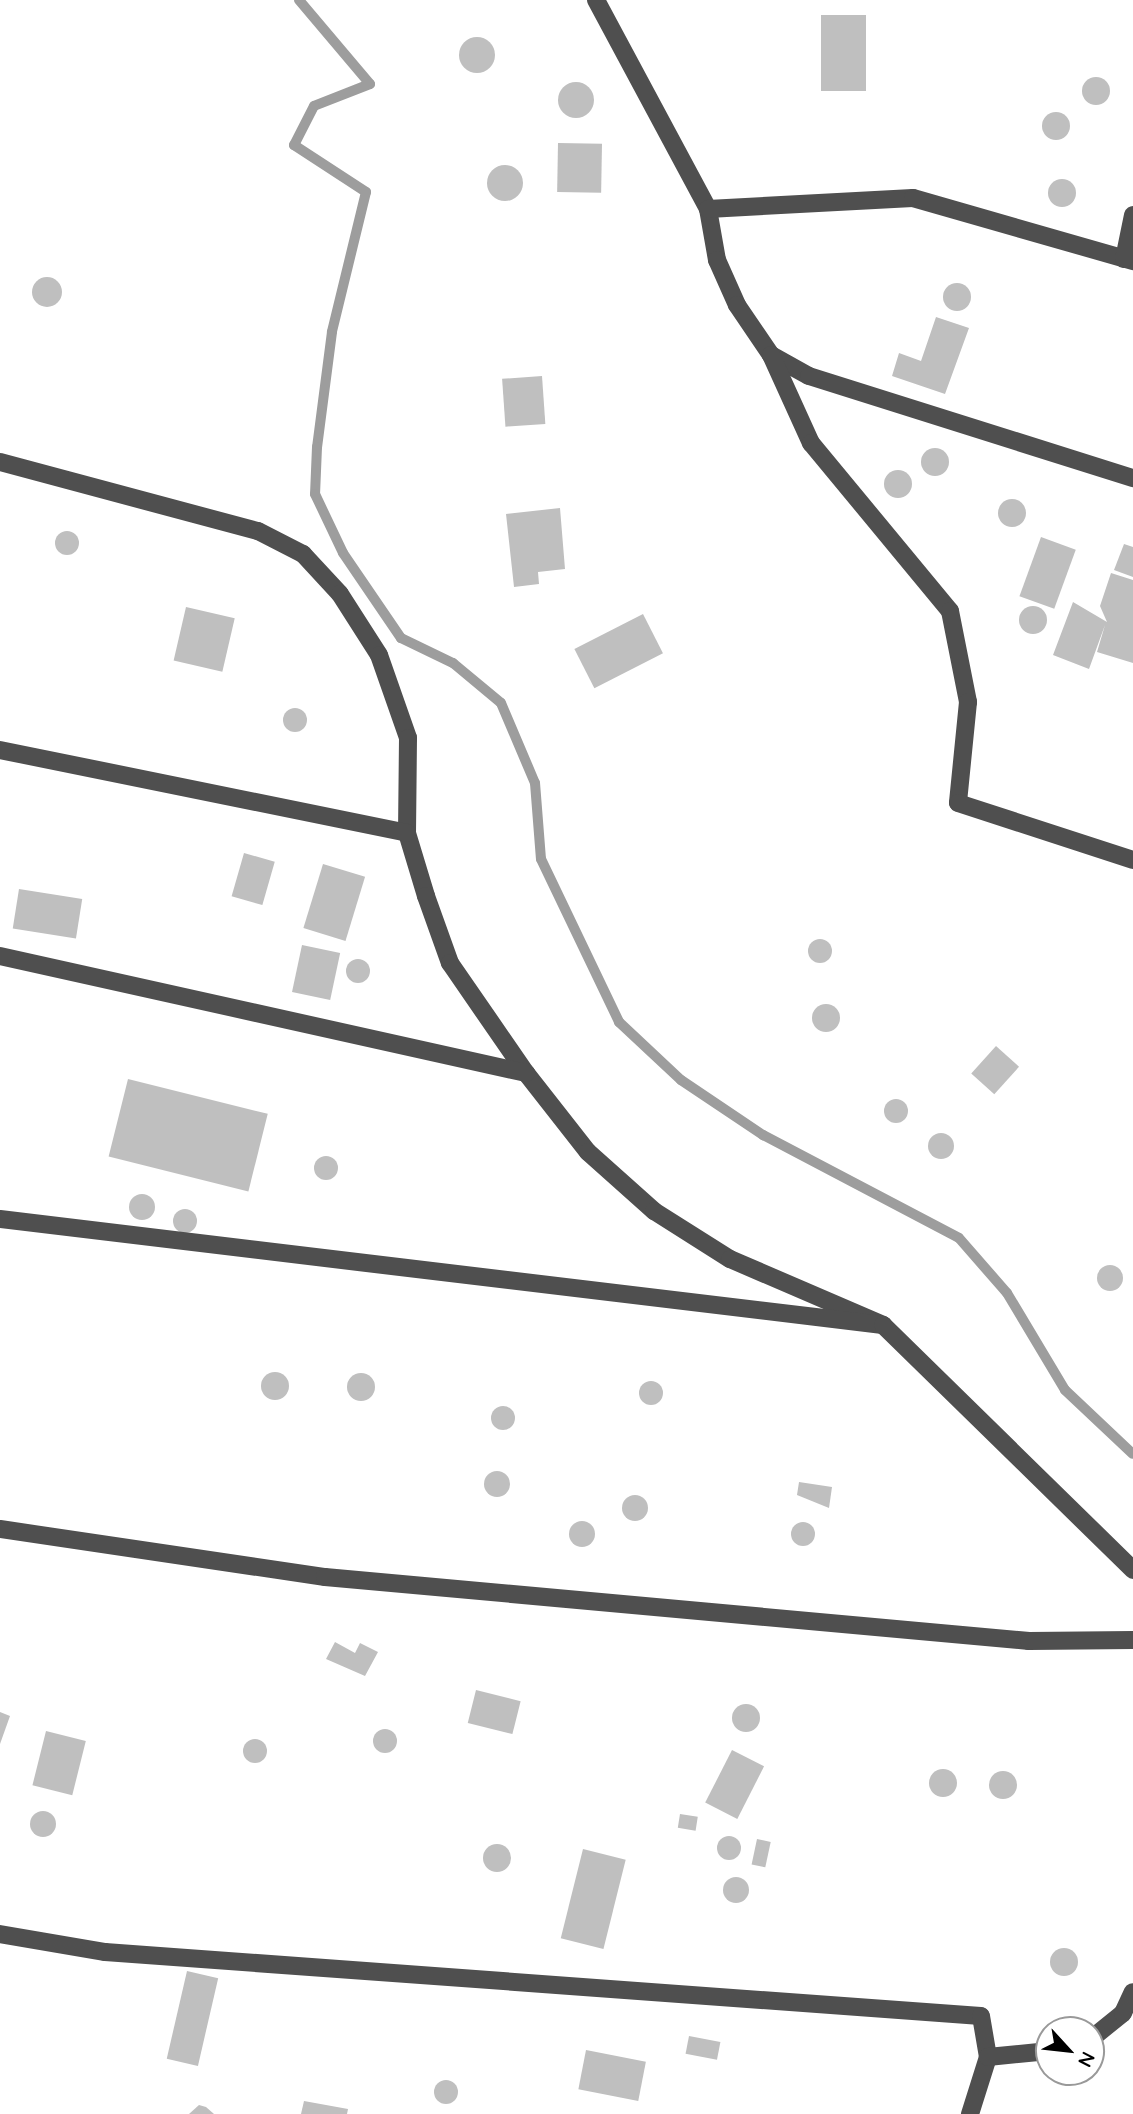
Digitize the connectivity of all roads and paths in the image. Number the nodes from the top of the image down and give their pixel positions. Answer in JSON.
{"nodes":[{"id":1,"x":596,"y":0,"type":"edge"},
{"id":2,"x":708,"y":209,"type":"junction"},
{"id":3,"x":1133,"y":215,"type":"edge"},
{"id":4,"x":1128,"y":260,"type":"edge"},
{"id":5,"x":771,"y":355,"type":"junction"},
{"id":6,"x":0,"y":462,"type":"edge"},
{"id":7,"x":1133,"y":478,"type":"edge"},
{"id":8,"x":0,"y":750,"type":"edge"},
{"id":9,"x":407,"y":833,"type":"junction"},
{"id":10,"x":1133,"y":860,"type":"edge"},
{"id":11,"x":0,"y":956,"type":"edge"},
{"id":12,"x":526,"y":1073,"type":"junction"},
{"id":13,"x":0,"y":1219,"type":"edge"},
{"id":14,"x":883,"y":1325,"type":"junction"},
{"id":15,"x":0,"y":1529,"type":"edge"},
{"id":16,"x":1133,"y":1570,"type":"edge"},
{"id":17,"x":1133,"y":1640,"type":"edge"},
{"id":18,"x":0,"y":1934,"type":"edge"},
{"id":19,"x":1133,"y":1992,"type":"edge"},
{"id":20,"x":1105,"y":2028,"type":"edge"},
{"id":21,"x":1035,"y":2052,"type":"edge"},
{"id":22,"x":988,"y":2057,"type":"junction"},
{"id":23,"x":970,"y":2114,"type":"edge"}],
"edges":[{"from":1,"to":2,"type":"street"},
{"from":2,"to":4,"type":"street"},
{"from":2,"to":5,"type":"street"},
{"from":3,"to":4,"type":"street"},
{"from":5,"to":7,"type":"street"},
{"from":5,"to":10,"type":"street"},
{"from":6,"to":9,"type":"street"},
{"from":8,"to":9,"type":"street"},
{"from":9,"to":12,"type":"street"},
{"from":11,"to":12,"type":"street"},
{"from":12,"to":14,"type":"street"},
{"from":13,"to":14,"type":"street"},
{"from":14,"to":16,"type":"street"},
{"from":15,"to":17,"type":"street"},
{"from":18,"to":22,"type":"street"},
{"from":19,"to":20,"type":"street"},
{"from":21,"to":22,"type":"street"},
{"from":22,"to":23,"type":"street"}]}
